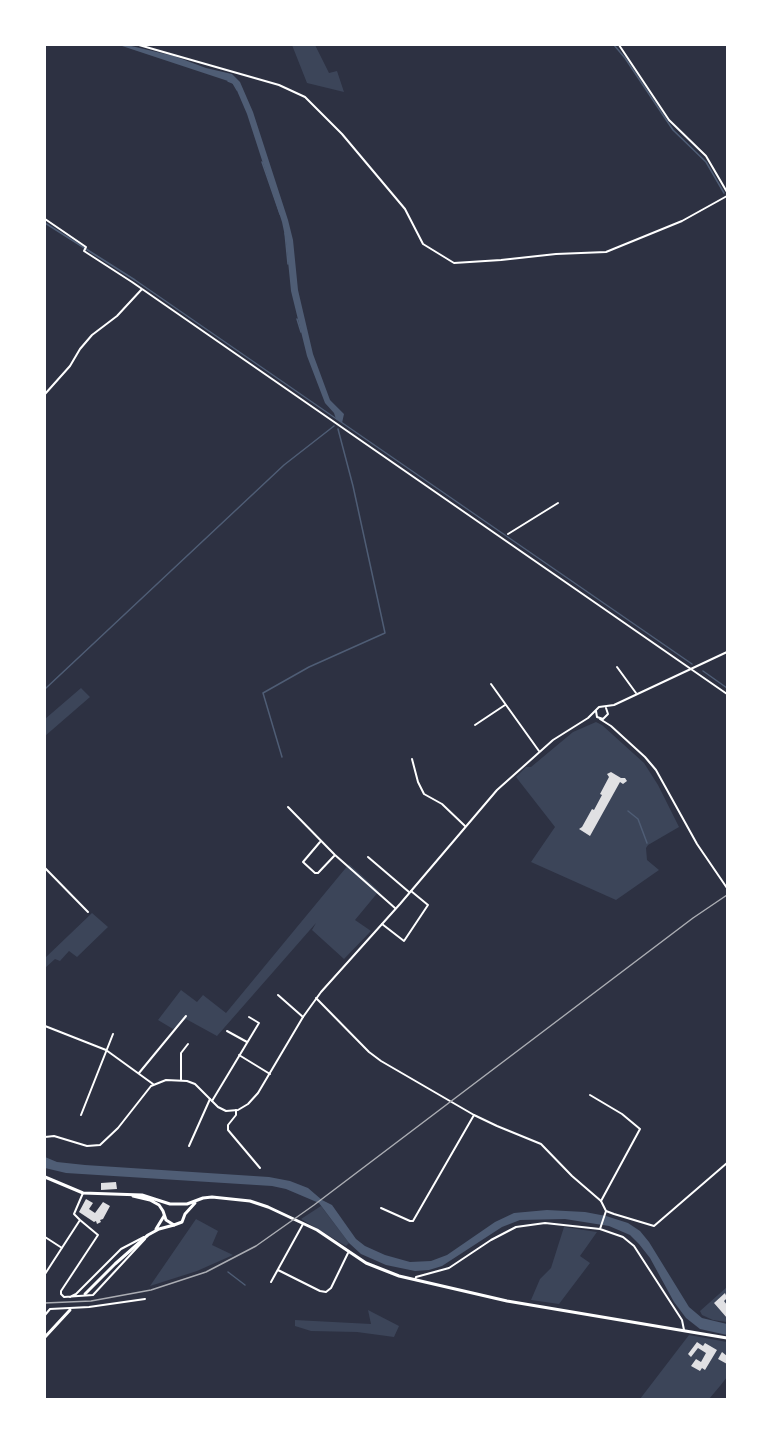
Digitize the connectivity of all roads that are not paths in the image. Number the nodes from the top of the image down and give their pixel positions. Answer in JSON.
{"nodes":[{"id":1,"x":139,"y":45,"type":"edge"},
{"id":2,"x":618,"y":45,"type":"edge"},
{"id":3,"x":727,"y":194,"type":"edge"},
{"id":4,"x":45,"y":219,"type":"edge"},
{"id":5,"x":142,"y":289,"type":"junction"},
{"id":6,"x":45,"y":394,"type":"edge"},
{"id":7,"x":558,"y":503,"type":"dead end"},
{"id":8,"x":508,"y":534,"type":"dead end"},
{"id":9,"x":727,"y":652,"type":"edge"},
{"id":10,"x":617,"y":667,"type":"dead end"},
{"id":11,"x":692,"y":670,"type":"junction"},
{"id":12,"x":491,"y":684,"type":"dead end"},
{"id":13,"x":636,"y":693,"type":"junction"},
{"id":14,"x":727,"y":694,"type":"edge"},
{"id":15,"x":505,"y":705,"type":"junction"},
{"id":16,"x":614,"y":705,"type":"junction"},
{"id":17,"x":604,"y":707,"type":"junction"},
{"id":18,"x":596,"y":711,"type":"junction"},
{"id":19,"x":608,"y":714,"type":"junction"},
{"id":20,"x":588,"y":718,"type":"junction"},
{"id":21,"x":599,"y":719,"type":"junction"},
{"id":22,"x":475,"y":725,"type":"dead end"},
{"id":23,"x":611,"y":726,"type":"junction"},
{"id":24,"x":539,"y":751,"type":"junction"},
{"id":25,"x":412,"y":759,"type":"dead end"},
{"id":26,"x":288,"y":807,"type":"dead end"},
{"id":27,"x":465,"y":826,"type":"junction"},
{"id":28,"x":321,"y":841,"type":"junction"},
{"id":29,"x":335,"y":855,"type":"junction"},
{"id":30,"x":368,"y":857,"type":"dead end"},
{"id":31,"x":45,"y":868,"type":"edge"},
{"id":32,"x":727,"y":888,"type":"edge"},
{"id":33,"x":410,"y":891,"type":"junction"},
{"id":34,"x":396,"y":908,"type":"junction"},
{"id":35,"x":88,"y":912,"type":"dead end"},
{"id":36,"x":382,"y":924,"type":"junction"},
{"id":37,"x":278,"y":995,"type":"dead end"},
{"id":38,"x":316,"y":999,"type":"junction"},
{"id":39,"x":186,"y":1016,"type":"dead end"},
{"id":40,"x":249,"y":1017,"type":"dead end"},
{"id":41,"x":303,"y":1017,"type":"junction"},
{"id":42,"x":45,"y":1026,"type":"edge"},
{"id":43,"x":227,"y":1031,"type":"dead end"},
{"id":44,"x":113,"y":1034,"type":"dead end"},
{"id":45,"x":247,"y":1042,"type":"junction"},
{"id":46,"x":188,"y":1044,"type":"dead end"},
{"id":47,"x":106,"y":1050,"type":"junction"},
{"id":48,"x":239,"y":1056,"type":"junction"},
{"id":49,"x":139,"y":1073,"type":"junction"},
{"id":50,"x":270,"y":1074,"type":"junction"},
{"id":51,"x":181,"y":1080,"type":"junction"},
{"id":52,"x":153,"y":1084,"type":"junction"},
{"id":53,"x":590,"y":1095,"type":"dead end"},
{"id":54,"x":211,"y":1100,"type":"junction"},
{"id":55,"x":236,"y":1110,"type":"junction"},
{"id":56,"x":81,"y":1114,"type":"dead end"},
{"id":57,"x":474,"y":1115,"type":"junction"},
{"id":58,"x":45,"y":1137,"type":"edge"},
{"id":59,"x":189,"y":1146,"type":"dead end"},
{"id":60,"x":727,"y":1163,"type":"edge"},
{"id":61,"x":260,"y":1168,"type":"dead end"},
{"id":62,"x":45,"y":1177,"type":"edge"},
{"id":63,"x":83,"y":1193,"type":"junction"},
{"id":64,"x":129,"y":1195,"type":"junction"},
{"id":65,"x":601,"y":1201,"type":"junction"},
{"id":66,"x":196,"y":1202,"type":"junction"},
{"id":67,"x":170,"y":1204,"type":"junction"},
{"id":68,"x":181,"y":1205,"type":"junction"},
{"id":69,"x":381,"y":1208,"type":"dead end"},
{"id":70,"x":606,"y":1211,"type":"junction"},
{"id":71,"x":185,"y":1214,"type":"junction"},
{"id":72,"x":164,"y":1215,"type":"junction"},
{"id":73,"x":80,"y":1220,"type":"junction"},
{"id":74,"x":304,"y":1224,"type":"junction"},
{"id":75,"x":174,"y":1225,"type":"junction"},
{"id":76,"x":601,"y":1228,"type":"junction"},
{"id":77,"x":150,"y":1234,"type":"junction"},
{"id":78,"x":45,"y":1237,"type":"edge"},
{"id":79,"x":62,"y":1248,"type":"junction"},
{"id":80,"x":349,"y":1251,"type":"junction"},
{"id":81,"x":46,"y":1268,"type":"edge"},
{"id":82,"x":278,"y":1270,"type":"junction"},
{"id":83,"x":45,"y":1274,"type":"edge"},
{"id":84,"x":415,"y":1280,"type":"junction"},
{"id":85,"x":271,"y":1282,"type":"dead end"},
{"id":86,"x":85,"y":1294,"type":"dead end"},
{"id":87,"x":64,"y":1297,"type":"junction"},
{"id":88,"x":145,"y":1299,"type":"dead end"},
{"id":89,"x":70,"y":1310,"type":"dead end"},
{"id":90,"x":45,"y":1315,"type":"edge"},
{"id":91,"x":684,"y":1330,"type":"junction"},
{"id":92,"x":45,"y":1337,"type":"edge"},
{"id":93,"x":727,"y":1338,"type":"edge"}],
"edges":[{"from":1,"to":3,"type":"street"},
{"from":2,"to":3,"type":"street"},
{"from":4,"to":5,"type":"street"},
{"from":5,"to":6,"type":"street"},
{"from":5,"to":11,"type":"street"},
{"from":7,"to":8,"type":"street"},
{"from":9,"to":11,"type":"street"},
{"from":10,"to":13,"type":"street"},
{"from":11,"to":13,"type":"street"},
{"from":11,"to":14,"type":"street"},
{"from":12,"to":15,"type":"street"},
{"from":13,"to":16,"type":"street"},
{"from":15,"to":22,"type":"street"},
{"from":15,"to":24,"type":"street"},
{"from":16,"to":17,"type":"street"},
{"from":16,"to":19,"type":"street"},
{"from":17,"to":18,"type":"street"},
{"from":17,"to":19,"type":"street"},
{"from":18,"to":20,"type":"street"},
{"from":18,"to":21,"type":"street"},
{"from":19,"to":21,"type":"street"},
{"from":19,"to":23,"type":"street"},
{"from":20,"to":21,"type":"street"},
{"from":20,"to":24,"type":"street"},
{"from":21,"to":23,"type":"street"},
{"from":23,"to":32,"type":"street"},
{"from":24,"to":27,"type":"street"},
{"from":25,"to":27,"type":"street"},
{"from":26,"to":28,"type":"street"},
{"from":27,"to":33,"type":"street"},
{"from":28,"to":29,"type":"street"},
{"from":28,"to":29,"type":"street"},
{"from":29,"to":34,"type":"street"},
{"from":30,"to":33,"type":"street"},
{"from":31,"to":35,"type":"street"},
{"from":33,"to":34,"type":"street"},
{"from":33,"to":36,"type":"street"},
{"from":34,"to":36,"type":"street"},
{"from":36,"to":38,"type":"street"},
{"from":37,"to":41,"type":"street"},
{"from":38,"to":41,"type":"street"},
{"from":38,"to":57,"type":"street"},
{"from":39,"to":49,"type":"street"},
{"from":40,"to":45,"type":"street"},
{"from":41,"to":50,"type":"street"},
{"from":42,"to":47,"type":"street"},
{"from":43,"to":45,"type":"street"},
{"from":44,"to":47,"type":"street"},
{"from":45,"to":48,"type":"street"},
{"from":46,"to":51,"type":"street"},
{"from":47,"to":49,"type":"street"},
{"from":47,"to":56,"type":"street"},
{"from":48,"to":50,"type":"street"},
{"from":48,"to":54,"type":"street"},
{"from":49,"to":52,"type":"street"},
{"from":50,"to":55,"type":"street"},
{"from":51,"to":52,"type":"street"},
{"from":51,"to":54,"type":"street"},
{"from":52,"to":58,"type":"street"},
{"from":53,"to":65,"type":"street"},
{"from":54,"to":55,"type":"street"},
{"from":54,"to":59,"type":"street"},
{"from":55,"to":61,"type":"street"},
{"from":57,"to":65,"type":"street"},
{"from":57,"to":69,"type":"street"},
{"from":60,"to":70,"type":"street"},
{"from":62,"to":63,"type":"main road"},
{"from":63,"to":64,"type":"main road"},
{"from":63,"to":73,"type":"street"},
{"from":64,"to":67,"type":"main road"},
{"from":64,"to":72,"type":"main road"},
{"from":65,"to":70,"type":"street"},
{"from":66,"to":68,"type":"main road"},
{"from":66,"to":71,"type":"main road"},
{"from":66,"to":74,"type":"main road"},
{"from":67,"to":68,"type":"main road"},
{"from":67,"to":72,"type":"main road"},
{"from":68,"to":71,"type":"main road"},
{"from":70,"to":76,"type":"street"},
{"from":71,"to":75,"type":"main road"},
{"from":72,"to":75,"type":"main road"},
{"from":72,"to":77,"type":"main road"},
{"from":73,"to":79,"type":"street"},
{"from":73,"to":87,"type":"street"},
{"from":74,"to":80,"type":"main road"},
{"from":74,"to":82,"type":"street"},
{"from":75,"to":77,"type":"main road"},
{"from":76,"to":84,"type":"street"},
{"from":76,"to":91,"type":"street"},
{"from":77,"to":86,"type":"main road"},
{"from":77,"to":87,"type":"street"},
{"from":77,"to":87,"type":"street"},
{"from":78,"to":79,"type":"street"},
{"from":79,"to":81,"type":"street"},
{"from":80,"to":82,"type":"street"},
{"from":80,"to":84,"type":"main road"},
{"from":81,"to":83,"type":"street"},
{"from":82,"to":85,"type":"street"},
{"from":84,"to":91,"type":"main road"},
{"from":88,"to":90,"type":"street"},
{"from":89,"to":92,"type":"main road"},
{"from":91,"to":93,"type":"main road"}]}
